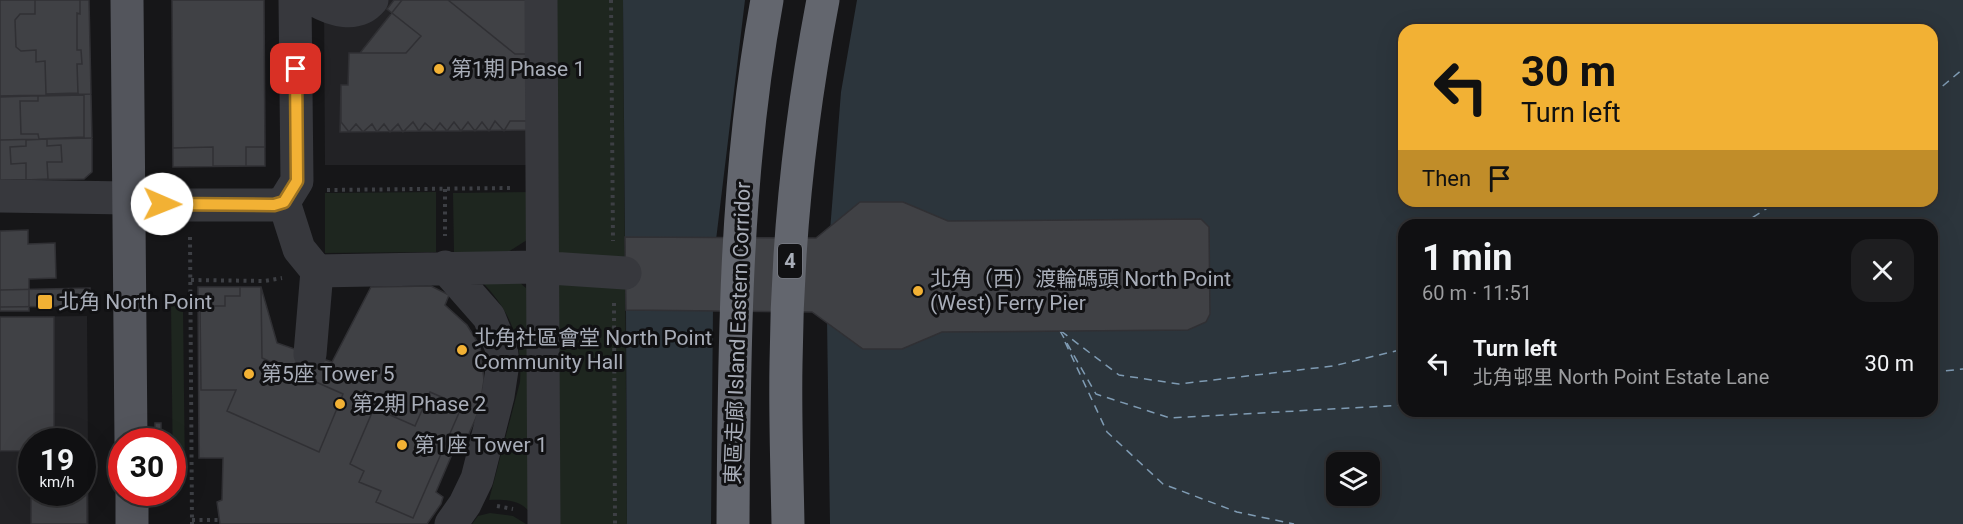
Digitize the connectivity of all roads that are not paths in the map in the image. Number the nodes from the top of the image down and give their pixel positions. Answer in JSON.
{"nodes":[{"id":1,"x":127,"y":0,"type":"edge"},
{"id":2,"x":295,"y":0,"type":"edge"},
{"id":3,"x":315,"y":0,"type":"edge"},
{"id":4,"x":372,"y":0,"type":"edge"},
{"id":5,"x":541,"y":0,"type":"edge"},
{"id":6,"x":767,"y":0,"type":"edge"},
{"id":7,"x":823,"y":0,"type":"edge"},
{"id":8,"x":0,"y":196,"type":"edge"},
{"id":9,"x":128,"y":198,"type":"junction"},
{"id":10,"x":284,"y":202,"type":"junction"},
{"id":11,"x":445,"y":267,"type":"junction"},
{"id":12,"x":543,"y":267,"type":"junction"},
{"id":13,"x":317,"y":271,"type":"junction"},
{"id":14,"x":619,"y":273,"type":"road end"},
{"id":15,"x":310,"y":354,"type":"dead end"},
{"id":16,"x":131,"y":428,"type":"edge"},
{"id":17,"x":132,"y":506,"type":"edge"},
{"id":18,"x":132,"y":524,"type":"edge"},
{"id":19,"x":451,"y":524,"type":"edge"},
{"id":20,"x":544,"y":524,"type":"edge"},
{"id":21,"x":734,"y":524,"type":"edge"},
{"id":22,"x":788,"y":524,"type":"edge"}],
"edges":[{"from":1,"to":9,"type":"main road"},
{"from":2,"to":10,"type":"street"},
{"from":3,"to":4,"type":"street"},
{"from":5,"to":12,"type":"street"},
{"from":6,"to":21,"type":"highway","name":"東區走廊 Island Eastern Corridor"},
{"from":7,"to":22,"type":"highway","number":"4"},
{"from":8,"to":9,"type":"street"},
{"from":9,"to":10,"type":"street"},
{"from":9,"to":16,"type":"main road"},
{"from":10,"to":13,"type":"street"},
{"from":11,"to":12,"type":"street"},
{"from":11,"to":13,"type":"street"},
{"from":11,"to":19,"type":"street"},
{"from":12,"to":14,"type":"street"},
{"from":12,"to":20,"type":"street"},
{"from":13,"to":15,"type":"street"},
{"from":17,"to":18,"type":"main road"}]}
